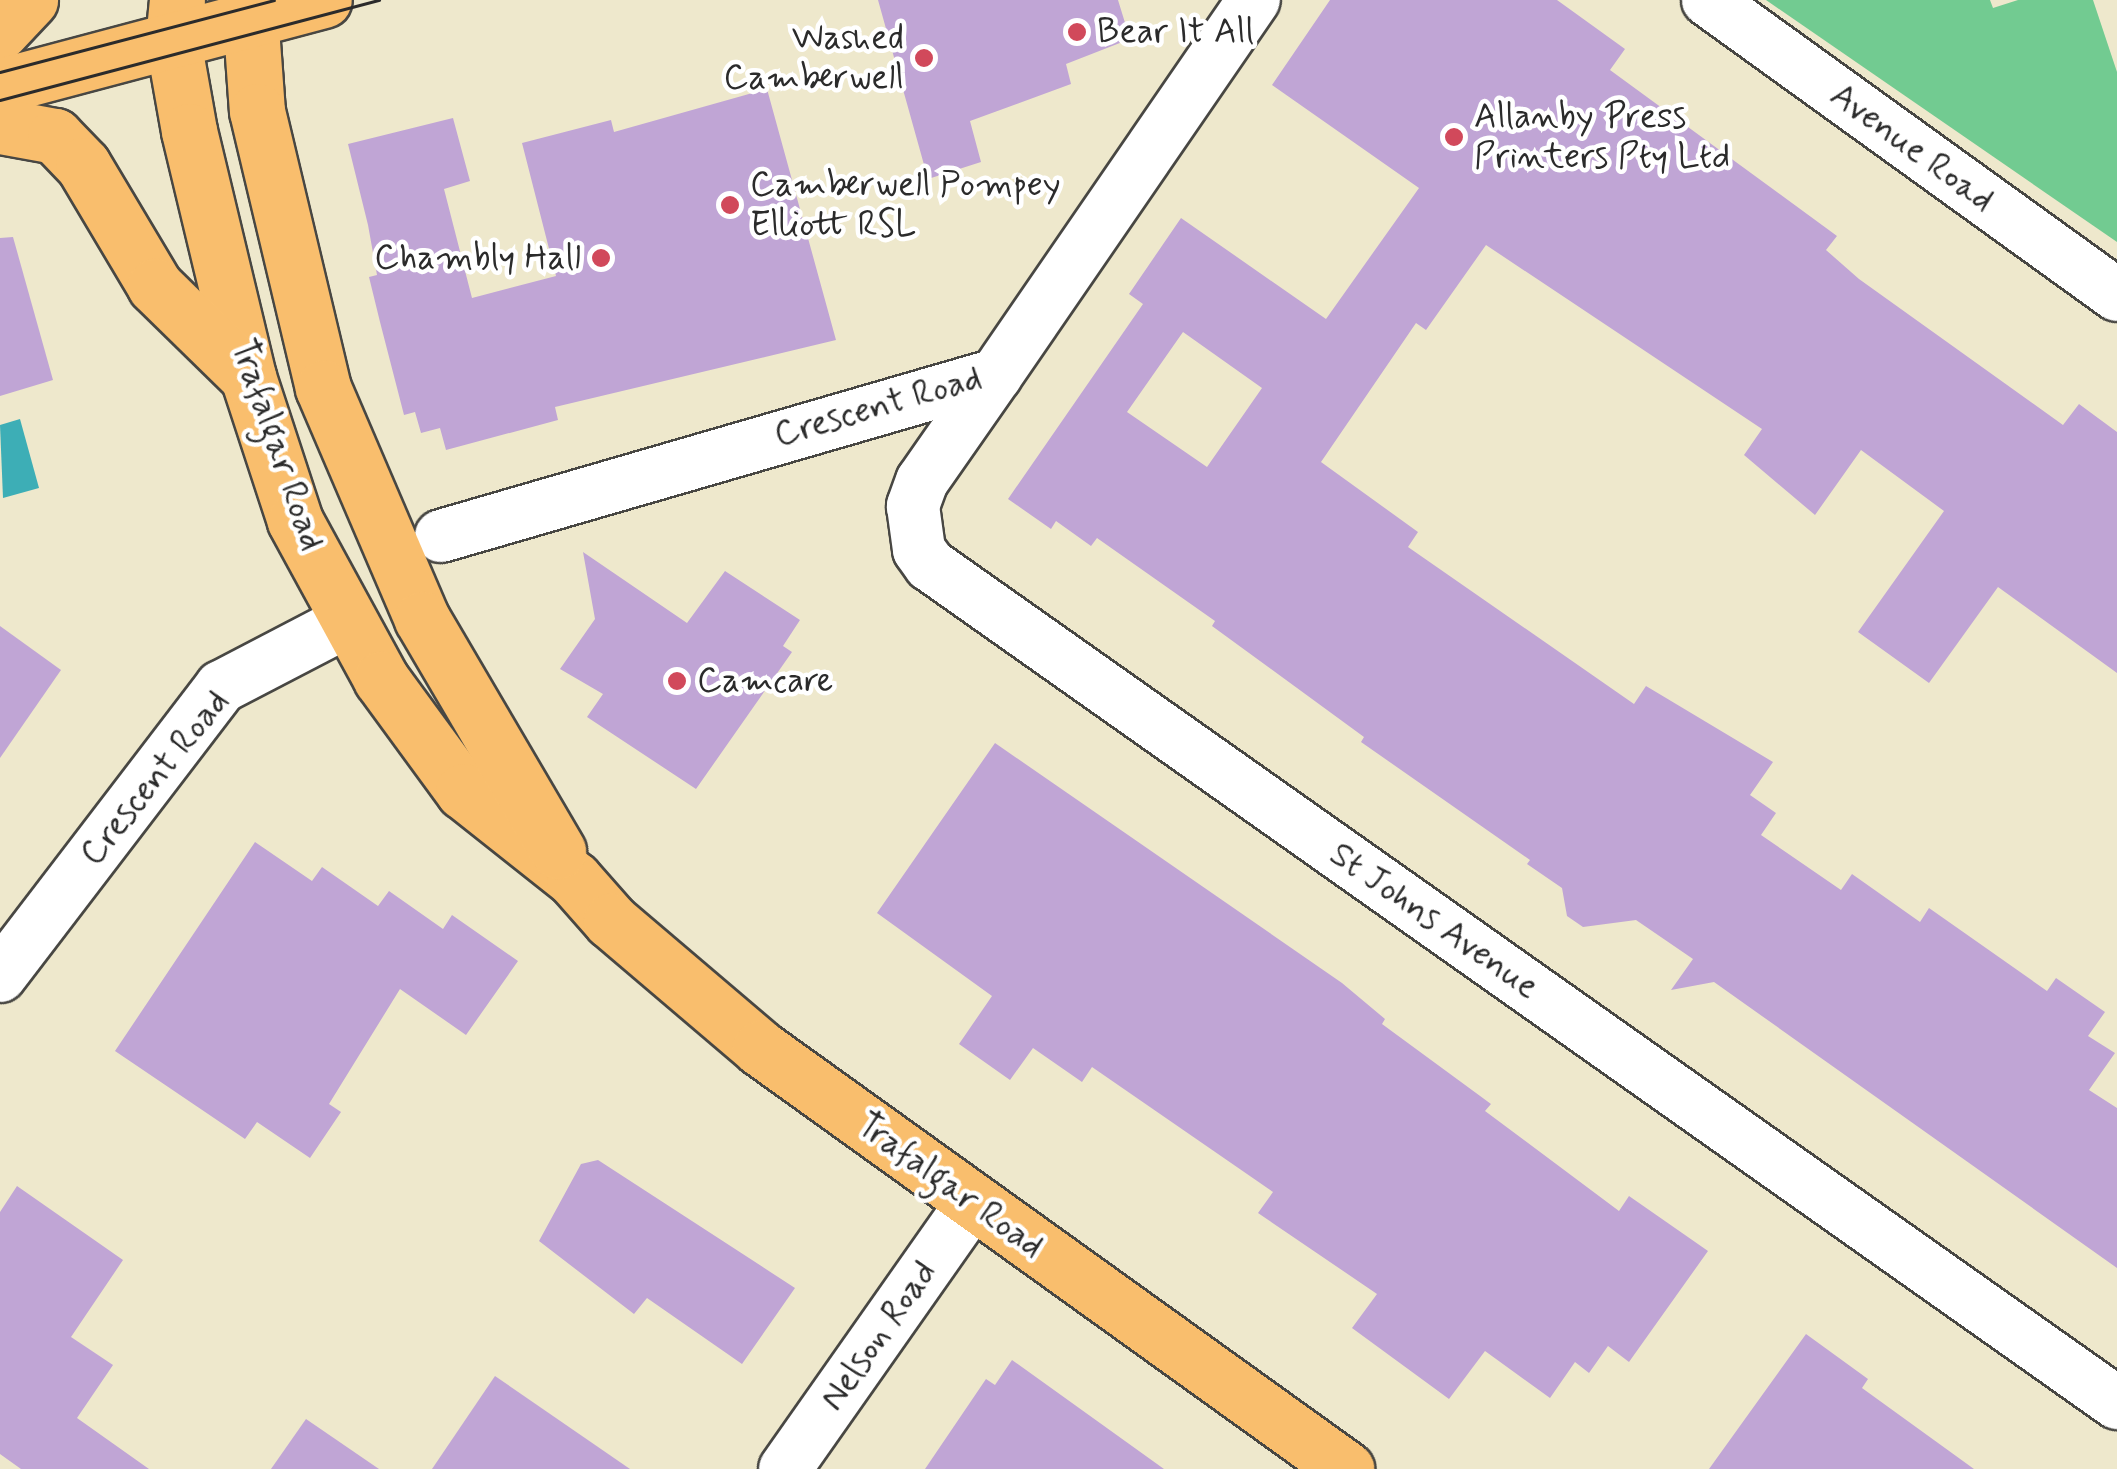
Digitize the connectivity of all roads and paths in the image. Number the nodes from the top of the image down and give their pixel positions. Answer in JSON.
{"nodes":[{"id":1,"x":30,"y":0,"type":"edge"},
{"id":2,"x":324,"y":0,"type":"edge"},
{"id":3,"x":1254,"y":0,"type":"edge"},
{"id":4,"x":1708,"y":0,"type":"edge"},
{"id":5,"x":250,"y":10,"type":"edge"},
{"id":6,"x":175,"y":20,"type":"edge"},
{"id":7,"x":0,"y":32,"type":"edge"},
{"id":8,"x":0,"y":86,"type":"edge"},
{"id":9,"x":0,"y":126,"type":"edge"},
{"id":10,"x":2117,"y":295,"type":"edge"},
{"id":11,"x":996,"y":375,"type":"junction"},
{"id":12,"x":248,"y":378,"type":"junction"},
{"id":13,"x":441,"y":536,"type":"dead end"},
{"id":14,"x":346,"y":622,"type":"junction"},
{"id":15,"x":574,"y":879,"type":"junction"},
{"id":16,"x":0,"y":976,"type":"edge"},
{"id":17,"x":972,"y":1203,"type":"junction"},
{"id":18,"x":2117,"y":1402,"type":"edge"},
{"id":19,"x":785,"y":1469,"type":"edge"},
{"id":20,"x":1346,"y":1469,"type":"edge"}],
"edges":[{"from":1,"to":7,"type":"main road"},
{"from":2,"to":5,"type":"main road"},
{"from":3,"to":11,"type":"street","name":"Crescent Road"},
{"from":4,"to":10,"type":"street","name":"Avenue Road"},
{"from":5,"to":6,"type":"main road"},
{"from":5,"to":15,"type":"main road","name":"Trafalgar Road"},
{"from":6,"to":8,"type":"main road"},
{"from":6,"to":12,"type":"main road","name":"Trafalgar Road"},
{"from":9,"to":12,"type":"main road"},
{"from":11,"to":13,"type":"street","name":"Crescent Road"},
{"from":11,"to":18,"type":"street","name":"St Johns Avenue"},
{"from":12,"to":14,"type":"main road","name":"Trafalgar Road"},
{"from":14,"to":15,"type":"main road","name":"Trafalgar Road"},
{"from":14,"to":16,"type":"street","name":"Crescent Road"},
{"from":15,"to":17,"type":"main road","name":"Trafalgar Road"},
{"from":17,"to":19,"type":"street","name":"Nelson Road"},
{"from":17,"to":20,"type":"main road","name":"Trafalgar Road"}]}
